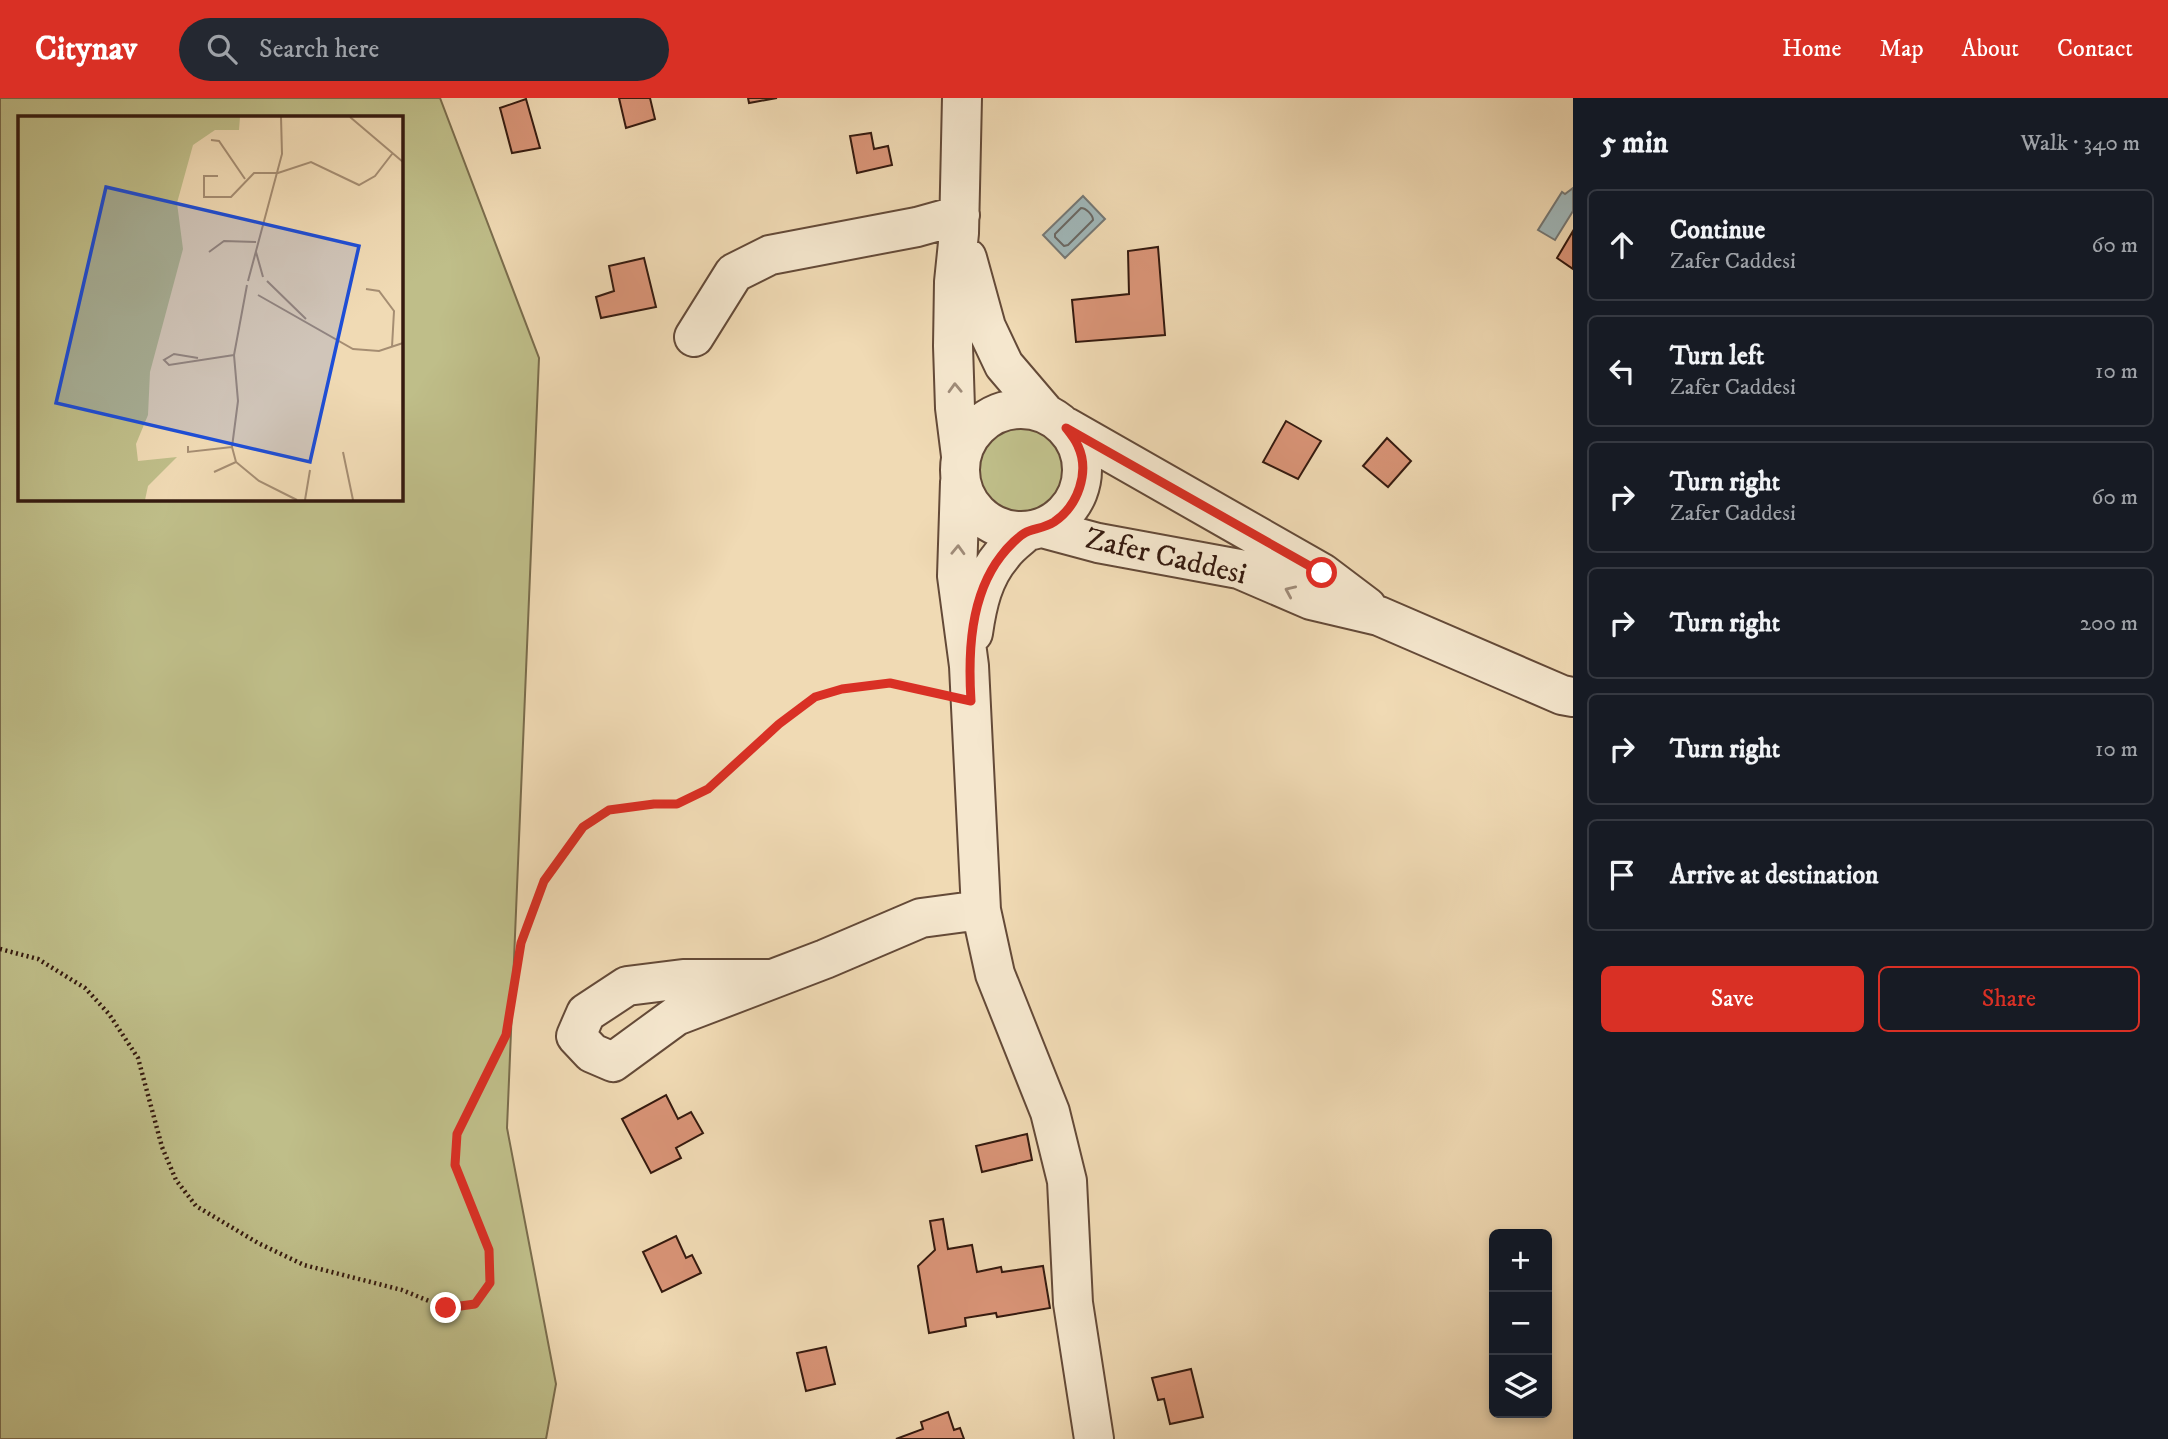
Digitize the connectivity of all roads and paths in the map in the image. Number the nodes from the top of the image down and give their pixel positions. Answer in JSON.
{"nodes":[{"id":1,"x":962,"y":98,"type":"edge"},
{"id":2,"x":960,"y":224,"type":"junction"},
{"id":3,"x":694,"y":337,"type":"dead end"},
{"id":4,"x":1055,"y":420,"type":"junction"},
{"id":5,"x":961,"y":469,"type":"junction"},
{"id":6,"x":1034,"y":530,"type":"junction"},
{"id":7,"x":1380,"y":616,"type":"junction"},
{"id":8,"x":970,"y":684,"type":"junction"},
{"id":9,"x":1573,"y":697,"type":"edge"},
{"id":10,"x":981,"y":910,"type":"junction"},
{"id":11,"x":0,"y":950,"type":"edge"},
{"id":12,"x":772,"y":979,"type":"dead end"},
{"id":13,"x":1094,"y":1439,"type":"edge"}],
"edges":[{"from":1,"to":2,"type":"street","name":"Zafer Caddesi"},
{"from":2,"to":3,"type":"street"},
{"from":2,"to":4,"type":"street","name":"Zafer Caddesi"},
{"from":5,"to":2,"type":"street","name":"Zafer Caddesi","one_way":true},
{"from":4,"to":5,"type":"street","name":"Zafer Caddesi"},
{"from":4,"to":6,"type":"street","name":"Zafer Caddesi"},
{"from":4,"to":7,"type":"street","name":"Zafer Caddesi"},
{"from":5,"to":6,"type":"street","name":"Zafer Caddesi"},
{"from":8,"to":5,"type":"street","name":"Zafer Caddesi","one_way":true},
{"from":7,"to":6,"type":"street","name":"Zafer Caddesi","one_way":true},
{"from":6,"to":8,"type":"street","name":"Zafer Caddesi"},
{"from":7,"to":9,"type":"street"},
{"from":8,"to":10,"type":"street"},
{"from":8,"to":11,"type":"path"},
{"from":10,"to":12,"type":"street"},
{"from":10,"to":13,"type":"street"}]}
